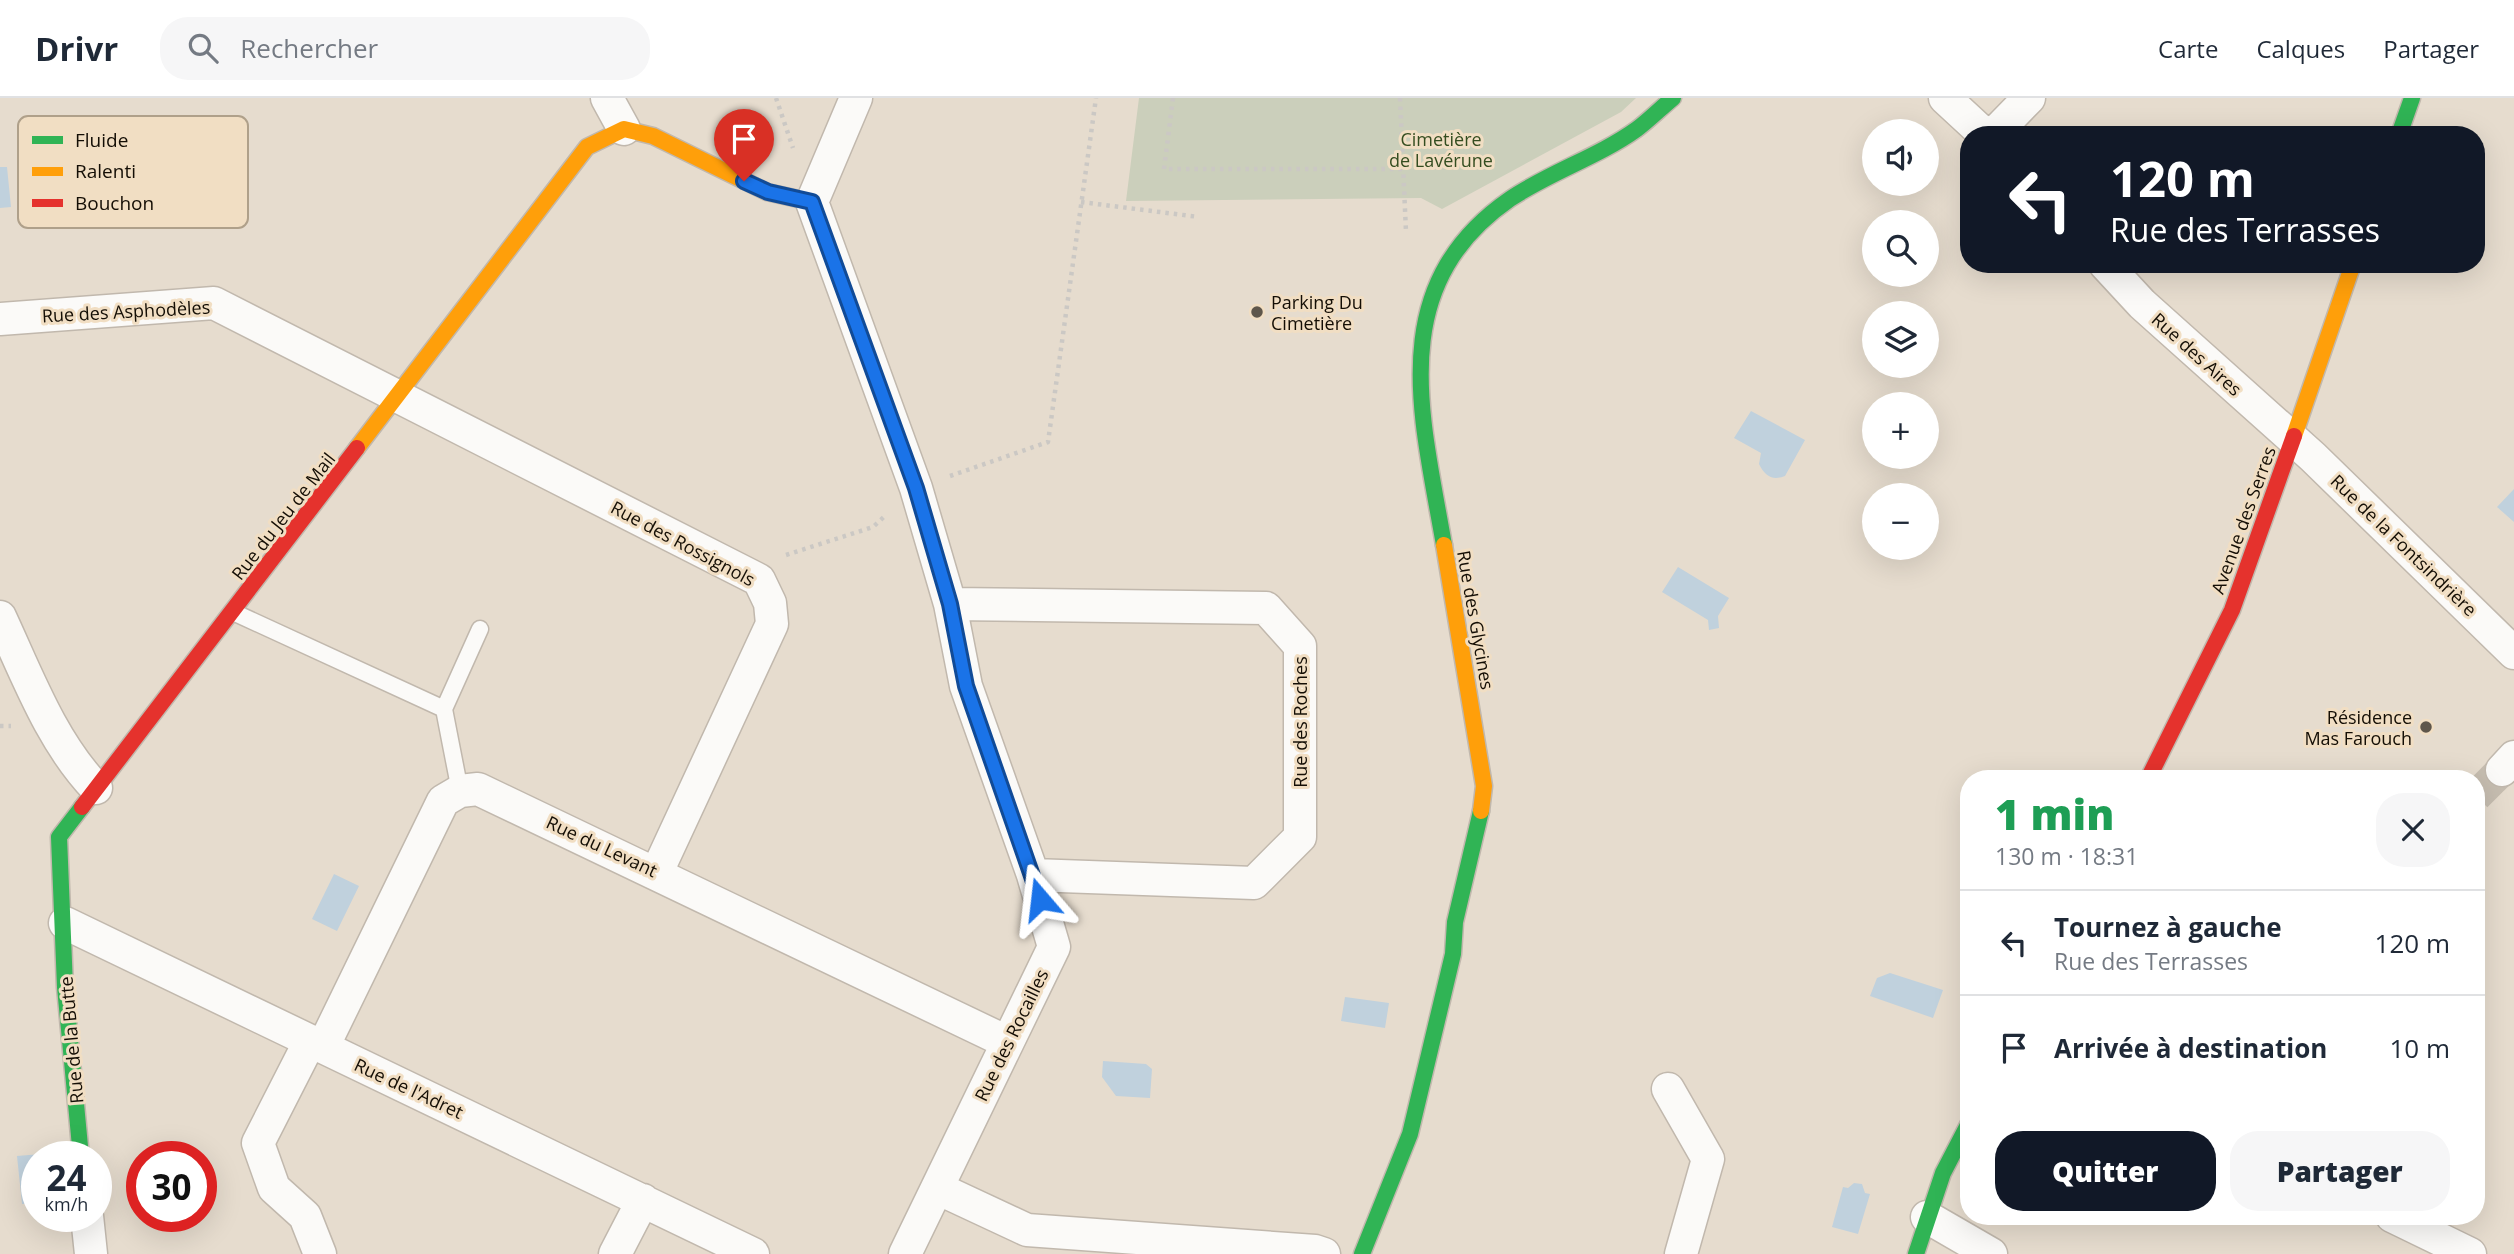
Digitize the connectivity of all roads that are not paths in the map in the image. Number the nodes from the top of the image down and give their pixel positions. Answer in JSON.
{"nodes":[{"id":1,"x":607,"y":98,"type":"edge"},
{"id":2,"x":856,"y":98,"type":"edge"},
{"id":3,"x":1673,"y":98,"type":"edge"},
{"id":4,"x":1945,"y":98,"type":"edge"},
{"id":5,"x":2029,"y":98,"type":"edge"},
{"id":6,"x":2412,"y":98,"type":"edge"},
{"id":7,"x":1975,"y":126,"type":"edge"},
{"id":8,"x":2002,"y":126,"type":"edge"},
{"id":9,"x":2402,"y":126,"type":"edge"},
{"id":10,"x":624,"y":129,"type":"junction"},
{"id":11,"x":812,"y":202,"type":"junction"},
{"id":12,"x":2113,"y":273,"type":"edge"},
{"id":13,"x":2350,"y":273,"type":"edge"},
{"id":14,"x":0,"y":319,"type":"edge"},
{"id":15,"x":399,"y":397,"type":"junction"},
{"id":16,"x":2292,"y":439,"type":"junction"},
{"id":17,"x":950,"y":604,"type":"junction"},
{"id":18,"x":233,"y":612,"type":"junction"},
{"id":19,"x":0,"y":617,"type":"edge"},
{"id":20,"x":480,"y":629,"type":"dead end"},
{"id":21,"x":2514,"y":653,"type":"edge"},
{"id":22,"x":444,"y":709,"type":"junction"},
{"id":23,"x":2153,"y":770,"type":"edge"},
{"id":24,"x":96,"y":788,"type":"junction"},
{"id":25,"x":460,"y":791,"type":"junction"},
{"id":26,"x":657,"y":872,"type":"junction"},
{"id":27,"x":1033,"y":875,"type":"junction"},
{"id":28,"x":65,"y":923,"type":"junction"},
{"id":29,"x":1007,"y":1041,"type":"junction"},
{"id":30,"x":316,"y":1044,"type":"junction"},
{"id":31,"x":1668,"y":1089,"type":"dead end"},
{"id":32,"x":1960,"y":1140,"type":"edge"},
{"id":33,"x":79,"y":1141,"type":"edge"},
{"id":34,"x":937,"y":1188,"type":"junction"},
{"id":35,"x":643,"y":1200,"type":"junction"},
{"id":36,"x":1927,"y":1217,"type":"junction"},
{"id":37,"x":2410,"y":1225,"type":"edge"},
{"id":38,"x":89,"y":1232,"type":"edge"},
{"id":39,"x":91,"y":1254,"type":"edge"},
{"id":40,"x":320,"y":1254,"type":"edge"},
{"id":41,"x":615,"y":1254,"type":"edge"},
{"id":42,"x":753,"y":1254,"type":"edge"},
{"id":43,"x":905,"y":1254,"type":"edge"},
{"id":44,"x":1324,"y":1254,"type":"edge"},
{"id":45,"x":1362,"y":1254,"type":"edge"},
{"id":46,"x":1681,"y":1254,"type":"edge"},
{"id":47,"x":1916,"y":1254,"type":"edge"},
{"id":48,"x":1991,"y":1254,"type":"edge"},
{"id":49,"x":2470,"y":1254,"type":"edge"}],
"edges":[{"from":1,"to":10,"type":"street"},
{"from":2,"to":11,"type":"street"},
{"from":3,"to":45,"type":"street","name":"Rue des Glycines"},
{"from":4,"to":7,"type":"street"},
{"from":5,"to":8,"type":"street"},
{"from":6,"to":9,"type":"street"},
{"from":10,"to":11,"type":"street"},
{"from":10,"to":15,"type":"street","name":"Rue du Jeu de Mail"},
{"from":11,"to":17,"type":"street","name":"Rue des Rocailles"},
{"from":12,"to":16,"type":"street","name":"Rue des Aires"},
{"from":13,"to":16,"type":"street","name":"Avenue des Serres"},
{"from":14,"to":15,"type":"street","name":"Rue des Asphodèles"},
{"from":15,"to":18,"type":"street","name":"Rue du Jeu de Mail"},
{"from":15,"to":26,"type":"street","name":"Rue des Rossignols"},
{"from":16,"to":21,"type":"street","name":"Rue de la Fontsindrière"},
{"from":16,"to":23,"type":"street","name":"Avenue des Serres"},
{"from":17,"to":27,"type":"street","name":"Rue des Rocailles"},
{"from":17,"to":27,"type":"street","name":"Rue des Roches"},
{"from":18,"to":22,"type":"lane"},
{"from":18,"to":24,"type":"street","name":"Rue du Jeu de Mail"},
{"from":19,"to":24,"type":"street"},
{"from":20,"to":22,"type":"lane"},
{"from":22,"to":25,"type":"lane"},
{"from":24,"to":28,"type":"street","name":"Rue du Jeu de Mail"},
{"from":25,"to":26,"type":"street","name":"Rue du Levant"},
{"from":25,"to":30,"type":"street"},
{"from":26,"to":29,"type":"street","name":"Rue du Levant"},
{"from":27,"to":29,"type":"street","name":"Rue des Rocailles"},
{"from":28,"to":30,"type":"street","name":"Rue de l'Adret"},
{"from":28,"to":33,"type":"street","name":"Rue de la Butte"},
{"from":29,"to":34,"type":"street","name":"Rue des Rocailles"},
{"from":30,"to":35,"type":"street","name":"Rue de l'Adret"},
{"from":30,"to":40,"type":"street"},
{"from":31,"to":46,"type":"street"},
{"from":32,"to":36,"type":"street"},
{"from":34,"to":43,"type":"street","name":"Rue des Rocailles"},
{"from":34,"to":44,"type":"street"},
{"from":35,"to":41,"type":"street"},
{"from":35,"to":42,"type":"street","name":"Rue de l'Adret"},
{"from":36,"to":47,"type":"street"},
{"from":36,"to":48,"type":"street"},
{"from":37,"to":49,"type":"street"},
{"from":38,"to":39,"type":"street"}]}
